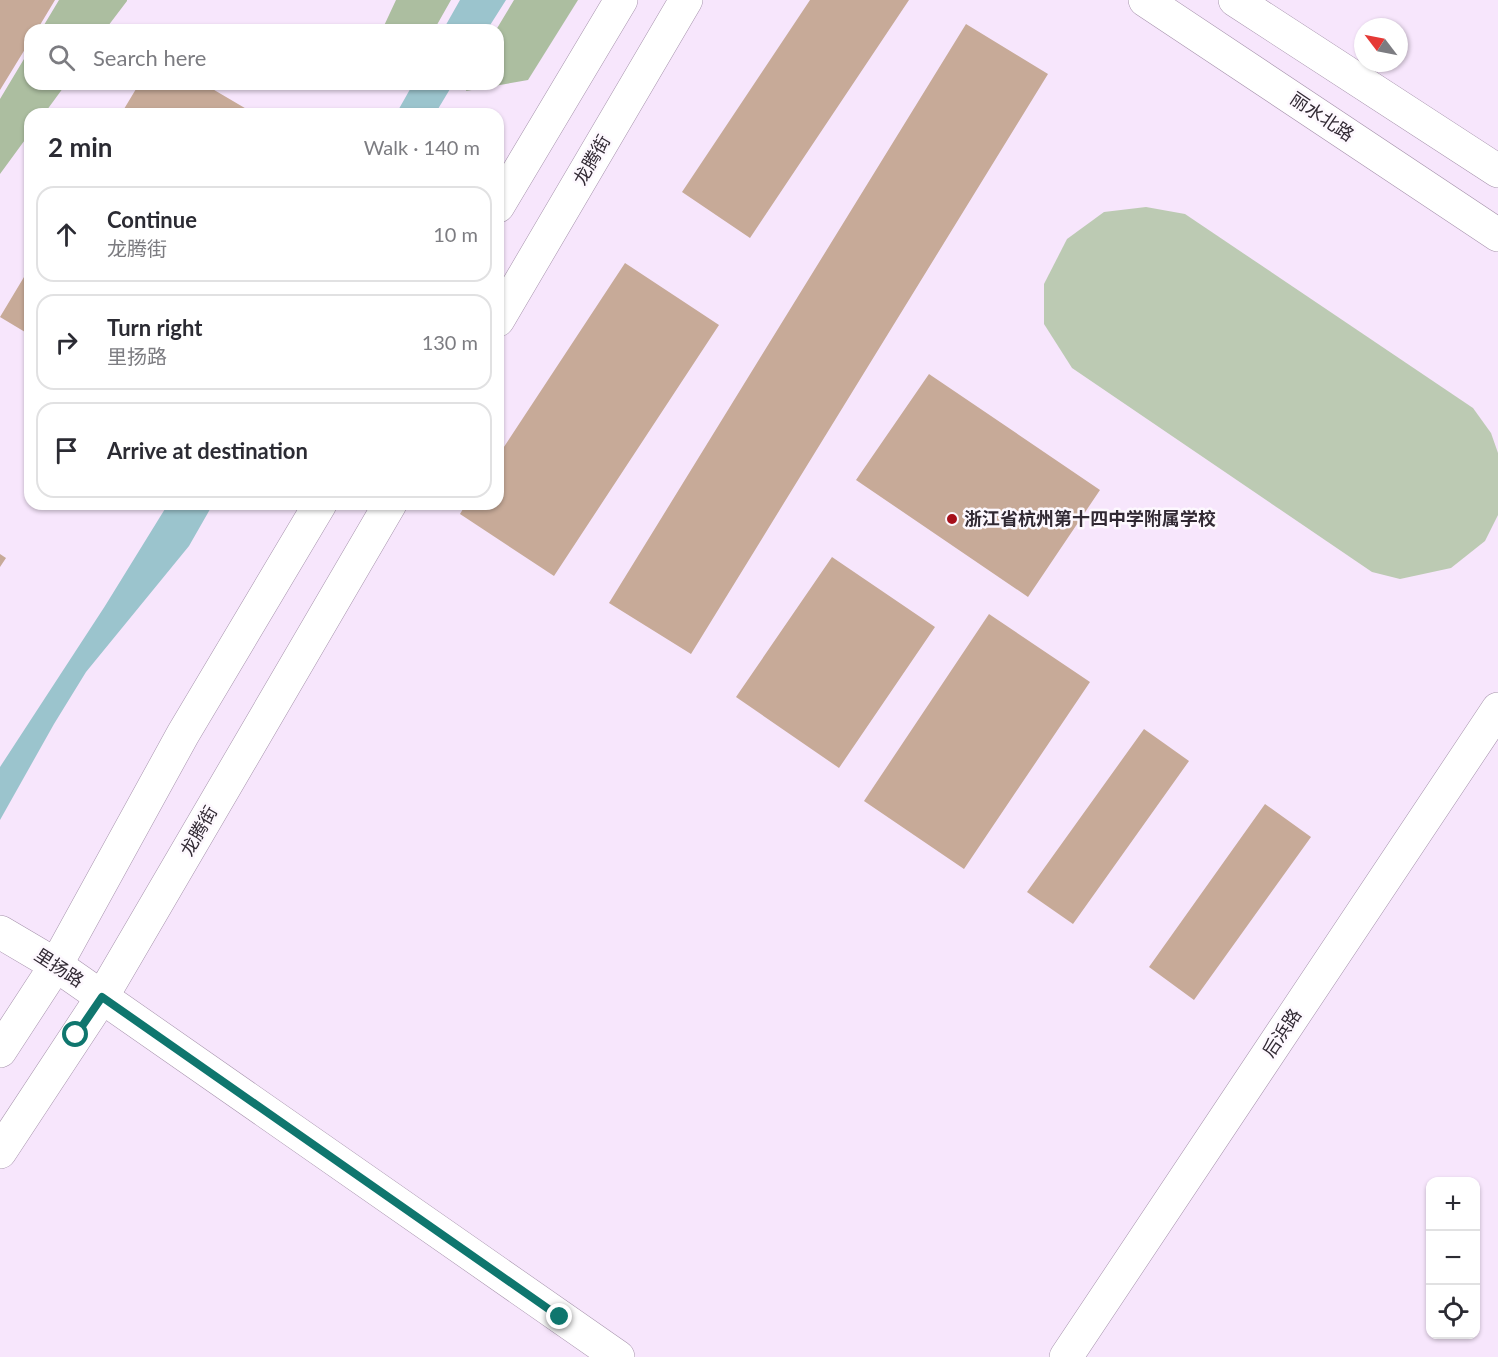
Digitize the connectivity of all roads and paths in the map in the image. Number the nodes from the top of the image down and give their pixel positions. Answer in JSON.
{"nodes":[{"id":1,"x":621,"y":0,"type":"edge"},
{"id":2,"x":686,"y":0,"type":"edge"},
{"id":3,"x":1145,"y":0,"type":"edge"},
{"id":4,"x":1235,"y":0,"type":"edge"},
{"id":5,"x":1498,"y":171,"type":"edge"},
{"id":6,"x":504,"y":196,"type":"edge"},
{"id":7,"x":1498,"y":235,"type":"edge"},
{"id":8,"x":504,"y":310,"type":"edge"},
{"id":9,"x":316,"y":510,"type":"edge"},
{"id":10,"x":386,"y":510,"type":"edge"},
{"id":11,"x":1498,"y":709,"type":"edge"},
{"id":12,"x":0,"y":932,"type":"edge"},
{"id":13,"x":56,"y":965,"type":"junction"},
{"id":14,"x":102,"y":997,"type":"junction"},
{"id":15,"x":0,"y":1051,"type":"edge"},
{"id":16,"x":0,"y":1152,"type":"edge"},
{"id":17,"x":618,"y":1357,"type":"edge"},
{"id":18,"x":1066,"y":1357,"type":"edge"}],
"edges":[{"from":1,"to":6,"type":"main road"},
{"from":2,"to":8,"type":"main road","name":"龙腾街"},
{"from":3,"to":7,"type":"main road","name":"丽水北路"},
{"from":4,"to":5,"type":"main road"},
{"from":9,"to":13,"type":"main road"},
{"from":10,"to":14,"type":"main road","name":"龙腾街"},
{"from":11,"to":18,"type":"main road","name":"后浜路"},
{"from":12,"to":13,"type":"main road","name":"里扬路"},
{"from":13,"to":14,"type":"main road","name":"里扬路"},
{"from":13,"to":15,"type":"main road"},
{"from":14,"to":16,"type":"main road","name":"龙腾街"},
{"from":14,"to":17,"type":"main road","name":"里扬路"}]}
